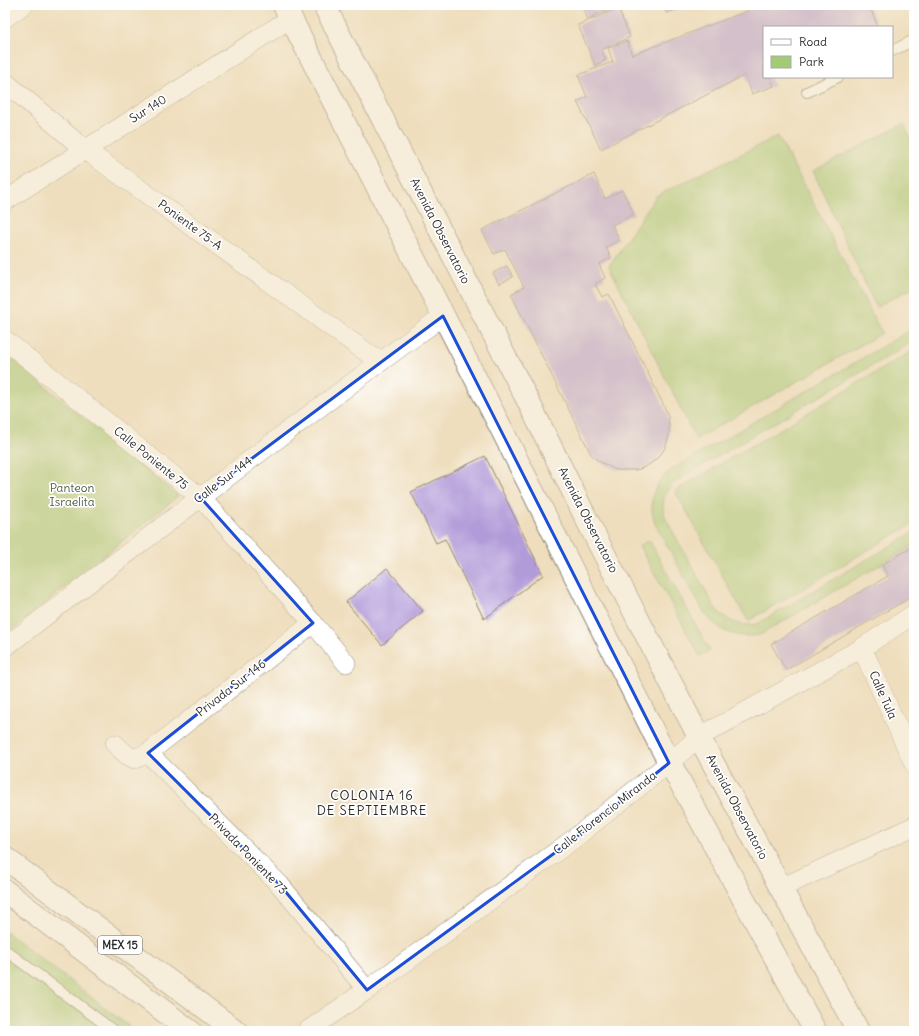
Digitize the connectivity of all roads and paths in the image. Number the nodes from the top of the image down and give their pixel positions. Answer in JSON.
{"nodes":[{"id":1,"x":23,"y":5,"type":"edge"},
{"id":2,"x":324,"y":5,"type":"edge"},
{"id":3,"x":288,"y":12,"type":"edge"},
{"id":4,"x":5,"y":18,"type":"edge"},
{"id":5,"x":914,"y":40,"type":"edge"},
{"id":6,"x":893,"y":50,"type":"edge"},
{"id":7,"x":836,"y":78,"type":"edge"},
{"id":8,"x":5,"y":82,"type":"edge"},
{"id":9,"x":807,"y":92,"type":"dead end"},
{"id":10,"x":84,"y":149,"type":"junction"},
{"id":11,"x":5,"y":201,"type":"edge"},
{"id":12,"x":443,"y":316,"type":"junction"},
{"id":13,"x":5,"y":340,"type":"edge"},
{"id":14,"x":380,"y":362,"type":"junction"},
{"id":15,"x":200,"y":497,"type":"junction"},
{"id":16,"x":596,"y":538,"type":"junction"},
{"id":17,"x":564,"y":552,"type":"junction"},
{"id":18,"x":914,"y":614,"type":"edge"},
{"id":19,"x":313,"y":623,"type":"junction"},
{"id":20,"x":5,"y":647,"type":"edge"},
{"id":21,"x":862,"y":648,"type":"junction"},
{"id":22,"x":346,"y":663,"type":"dead end"},
{"id":23,"x":699,"y":737,"type":"junction"},
{"id":24,"x":115,"y":744,"type":"dead end"},
{"id":25,"x":148,"y":753,"type":"junction"},
{"id":26,"x":669,"y":763,"type":"junction"},
{"id":27,"x":914,"y":764,"type":"edge"},
{"id":28,"x":914,"y":826,"type":"edge"},
{"id":29,"x":5,"y":858,"type":"edge"},
{"id":30,"x":781,"y":888,"type":"junction"},
{"id":31,"x":5,"y":891,"type":"edge"},
{"id":32,"x":5,"y":950,"type":"edge"},
{"id":33,"x":367,"y":990,"type":"junction"},
{"id":34,"x":114,"y":1031,"type":"edge"},
{"id":35,"x":190,"y":1031,"type":"edge"},
{"id":36,"x":236,"y":1031,"type":"edge"},
{"id":37,"x":307,"y":1031,"type":"edge"},
{"id":38,"x":815,"y":1031,"type":"edge"},
{"id":39,"x":858,"y":1031,"type":"edge"}],
"edges":[{"from":1,"to":4,"type":"street"},
{"from":2,"to":16,"type":"main road","name":"Avenida Observatorio"},
{"from":3,"to":10,"type":"street","name":"Sur 140"},
{"from":3,"to":12,"type":"main road"},
{"from":5,"to":6,"type":"lane"},
{"from":7,"to":9,"type":"lane"},
{"from":8,"to":10,"type":"street","name":"Poniente 75-A"},
{"from":10,"to":11,"type":"street","name":"Sur 140"},
{"from":10,"to":14,"type":"street","name":"Poniente 75-A"},
{"from":12,"to":14,"type":"street","name":"Calle Sur 144"},
{"from":12,"to":17,"type":"main road"},
{"from":13,"to":15,"type":"street","name":"Calle Poniente 75"},
{"from":14,"to":15,"type":"street","name":"Calle Sur 144"},
{"from":15,"to":19,"type":"street","name":"Calle Poniente 75"},
{"from":15,"to":20,"type":"street","name":"Calle Sur 144"},
{"from":16,"to":17,"type":"main road"},
{"from":16,"to":23,"type":"main road","name":"Avenida Observatorio"},
{"from":17,"to":26,"type":"main road"},
{"from":18,"to":21,"type":"street","name":"Calle Florencio Miranda"},
{"from":19,"to":22,"type":"street","name":"Calle Poniente 75"},
{"from":19,"to":25,"type":"street","name":"Privada Sur 146"},
{"from":21,"to":23,"type":"street","name":"Calle Florencio Miranda"},
{"from":21,"to":27,"type":"street","name":"Calle Tula"},
{"from":23,"to":26,"type":"street","name":"Calle Florencio Miranda"},
{"from":23,"to":30,"type":"main road","name":"Avenida Observatorio"},
{"from":24,"to":25,"type":"street"},
{"from":25,"to":33,"type":"street","name":"Privada Poniente 73"},
{"from":26,"to":33,"type":"street","name":"Calle Florencio Miranda"},
{"from":26,"to":38,"type":"main road"},
{"from":28,"to":30,"type":"street"},
{"from":29,"to":36,"type":"main road","number":"MEX 15"},
{"from":30,"to":39,"type":"main road","name":"Avenida Observatorio"},
{"from":31,"to":35,"type":"main road","number":"MEX 15"},
{"from":32,"to":34,"type":"lane"},
{"from":33,"to":37,"type":"street","name":"Calle Florencio Miranda"}]}
